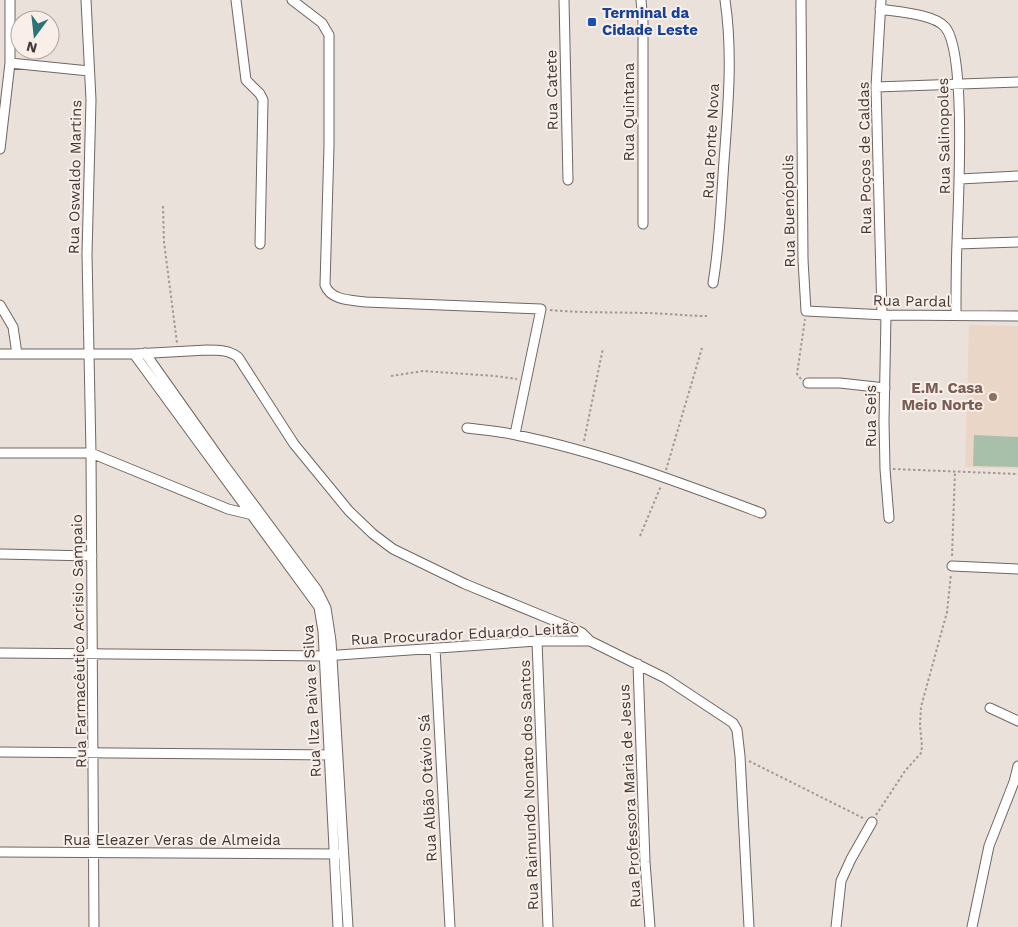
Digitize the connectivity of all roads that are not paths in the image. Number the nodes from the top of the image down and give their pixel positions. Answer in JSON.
{"nodes":[{"id":1,"x":10,"y":0,"type":"edge"},
{"id":2,"x":86,"y":0,"type":"edge"},
{"id":3,"x":236,"y":0,"type":"edge"},
{"id":4,"x":292,"y":0,"type":"edge"},
{"id":5,"x":564,"y":0,"type":"edge"},
{"id":6,"x":641,"y":0,"type":"edge"},
{"id":7,"x":725,"y":0,"type":"edge"},
{"id":8,"x":801,"y":0,"type":"edge"},
{"id":9,"x":880,"y":5,"type":"edge"},
{"id":10,"x":10,"y":63,"type":"junction"},
{"id":11,"x":89,"y":71,"type":"junction"},
{"id":12,"x":1018,"y":82,"type":"edge"},
{"id":13,"x":957,"y":84,"type":"junction"},
{"id":14,"x":876,"y":87,"type":"junction"},
{"id":15,"x":0,"y":149,"type":"edge"},
{"id":16,"x":1018,"y":176,"type":"edge"},
{"id":17,"x":960,"y":179,"type":"junction"},
{"id":18,"x":568,"y":180,"type":"dead end"},
{"id":19,"x":643,"y":224,"type":"dead end"},
{"id":20,"x":1018,"y":242,"type":"edge"},
{"id":21,"x":260,"y":244,"type":"dead end"},
{"id":22,"x":957,"y":244,"type":"junction"},
{"id":23,"x":713,"y":283,"type":"dead end"},
{"id":24,"x":0,"y":305,"type":"edge"},
{"id":25,"x":806,"y":311,"type":"joint"},
{"id":26,"x":884,"y":315,"type":"junction"},
{"id":27,"x":956,"y":315,"type":"junction"},
{"id":28,"x":1018,"y":316,"type":"edge"},
{"id":29,"x":145,"y":353,"type":"junction"},
{"id":30,"x":0,"y":354,"type":"edge"},
{"id":31,"x":17,"y":354,"type":"junction"},
{"id":32,"x":90,"y":354,"type":"junction"},
{"id":33,"x":134,"y":354,"type":"junction"},
{"id":34,"x":808,"y":383,"type":"road end"},
{"id":35,"x":885,"y":388,"type":"junction"},
{"id":36,"x":466,"y":428,"type":"dead end"},
{"id":37,"x":515,"y":434,"type":"junction"},
{"id":38,"x":0,"y":453,"type":"edge"},
{"id":39,"x":91,"y":453,"type":"junction"},
{"id":40,"x":761,"y":513,"type":"dead end"},
{"id":41,"x":251,"y":514,"type":"junction"},
{"id":42,"x":262,"y":517,"type":"junction"},
{"id":43,"x":889,"y":518,"type":"dead end"},
{"id":44,"x":0,"y":554,"type":"edge"},
{"id":45,"x":92,"y":556,"type":"junction"},
{"id":46,"x":952,"y":566,"type":"road end"},
{"id":47,"x":1018,"y":569,"type":"edge"},
{"id":48,"x":590,"y":640,"type":"junction"},
{"id":49,"x":537,"y":641,"type":"junction"},
{"id":50,"x":435,"y":648,"type":"junction"},
{"id":51,"x":0,"y":653,"type":"edge"},
{"id":52,"x":93,"y":654,"type":"junction"},
{"id":53,"x":328,"y":655,"type":"junction"},
{"id":54,"x":638,"y":664,"type":"junction"},
{"id":55,"x":990,"y":708,"type":"dead end"},
{"id":56,"x":1018,"y":721,"type":"edge"},
{"id":57,"x":0,"y":752,"type":"edge"},
{"id":58,"x":94,"y":753,"type":"junction"},
{"id":59,"x":333,"y":755,"type":"junction"},
{"id":60,"x":1018,"y":766,"type":"edge"},
{"id":61,"x":872,"y":822,"type":"road end"},
{"id":62,"x":0,"y":852,"type":"edge"},
{"id":63,"x":93,"y":853,"type":"junction"},
{"id":64,"x":339,"y":853,"type":"junction"},
{"id":65,"x":94,"y":927,"type":"edge"},
{"id":66,"x":338,"y":927,"type":"edge"},
{"id":67,"x":348,"y":927,"type":"edge"},
{"id":68,"x":450,"y":927,"type":"edge"},
{"id":69,"x":548,"y":927,"type":"edge"},
{"id":70,"x":650,"y":927,"type":"edge"},
{"id":71,"x":749,"y":927,"type":"edge"},
{"id":72,"x":836,"y":927,"type":"edge"},
{"id":73,"x":972,"y":927,"type":"edge"}],
"edges":[{"from":1,"to":10,"type":"street"},
{"from":2,"to":11,"type":"street","name":"Rua Oswaldo Martins"},
{"from":3,"to":21,"type":"street"},
{"from":4,"to":37,"type":"street"},
{"from":5,"to":18,"type":"street","name":"Rua Catete"},
{"from":6,"to":19,"type":"street","name":"Rua Quintana"},
{"from":7,"to":23,"type":"street","name":"Rua Ponte Nova"},
{"from":8,"to":25,"type":"street","name":"Rua Buenópolis"},
{"from":9,"to":13,"type":"street","name":"Rua Salinopoles"},
{"from":9,"to":14,"type":"street","name":"Rua Poços de Caldas"},
{"from":10,"to":11,"type":"street"},
{"from":10,"to":15,"type":"street"},
{"from":11,"to":32,"type":"street","name":"Rua Oswaldo Martins"},
{"from":12,"to":13,"type":"street"},
{"from":13,"to":14,"type":"street"},
{"from":13,"to":17,"type":"street","name":"Rua Salinopoles"},
{"from":14,"to":26,"type":"street","name":"Rua Poços de Caldas"},
{"from":16,"to":17,"type":"street"},
{"from":17,"to":22,"type":"street","name":"Rua Salinopoles"},
{"from":20,"to":22,"type":"street"},
{"from":22,"to":27,"type":"street","name":"Rua Salinopoles"},
{"from":24,"to":31,"type":"street"},
{"from":25,"to":26,"type":"street","name":"Rua Pardal"},
{"from":26,"to":27,"type":"street","name":"Rua Pardal"},
{"from":26,"to":35,"type":"street","name":"Rua Seis"},
{"from":27,"to":28,"type":"street","name":"Rua Pardal"},
{"from":29,"to":33,"type":"street"},
{"from":29,"to":42,"type":"street","name":"Rua Ilza Paiva e Silva"},
{"from":29,"to":48,"type":"street"},
{"from":30,"to":31,"type":"street"},
{"from":31,"to":32,"type":"street"},
{"from":32,"to":33,"type":"street"},
{"from":32,"to":39,"type":"street","name":"Rua Farmacêutico Acrisio Sampaio"},
{"from":33,"to":41,"type":"street","name":"Rua Ilza Paiva e Silva"},
{"from":34,"to":35,"type":"street"},
{"from":35,"to":43,"type":"street","name":"Rua Seis"},
{"from":36,"to":37,"type":"street"},
{"from":37,"to":40,"type":"street"},
{"from":38,"to":39,"type":"street"},
{"from":39,"to":41,"type":"street"},
{"from":39,"to":45,"type":"street","name":"Rua Farmacêutico Acrisio Sampaio"},
{"from":41,"to":42,"type":"street"},
{"from":41,"to":53,"type":"street","name":"Rua Ilza Paiva e Silva"},
{"from":42,"to":53,"type":"street","name":"Rua Ilza Paiva e Silva"},
{"from":44,"to":45,"type":"street"},
{"from":45,"to":52,"type":"street","name":"Rua Farmacêutico Acrisio Sampaio"},
{"from":46,"to":47,"type":"street"},
{"from":48,"to":49,"type":"street","name":"Rua Procurador Eduardo Leitão"},
{"from":48,"to":54,"type":"street","name":"Rua Procurador Eduardo Leitão"},
{"from":49,"to":50,"type":"street","name":"Rua Procurador Eduardo Leitão"},
{"from":49,"to":69,"type":"street","name":"Rua Raimundo Nonato dos Santos"},
{"from":50,"to":53,"type":"street","name":"Rua Procurador Eduardo Leitão"},
{"from":50,"to":68,"type":"street","name":"Rua Albão Otávio Sá"},
{"from":51,"to":52,"type":"street","name":"Rua Procurador Eduardo Leitão"},
{"from":52,"to":53,"type":"street","name":"Rua Procurador Eduardo Leitão"},
{"from":52,"to":58,"type":"street","name":"Rua Farmacêutico Acrisio Sampaio"},
{"from":53,"to":59,"type":"street","name":"Rua Ilza Paiva e Silva"},
{"from":54,"to":70,"type":"street","name":"Rua Professora Maria de Jesus"},
{"from":54,"to":71,"type":"street","name":"Rua Procurador Eduardo Leitão"},
{"from":55,"to":56,"type":"street"},
{"from":57,"to":58,"type":"street"},
{"from":58,"to":59,"type":"street"},
{"from":58,"to":63,"type":"street","name":"Rua Farmacêutico Acrisio Sampaio"},
{"from":59,"to":64,"type":"street","name":"Rua Ilza Paiva e Silva"},
{"from":60,"to":73,"type":"street"},
{"from":61,"to":72,"type":"street"},
{"from":62,"to":63,"type":"street","name":"Rua Eleazer Veras de Almeida"},
{"from":63,"to":64,"type":"street","name":"Rua Eleazer Veras de Almeida"},
{"from":63,"to":65,"type":"street","name":"Rua Farmacêutico Acrisio Sampaio"},
{"from":64,"to":66,"type":"street","name":"Rua Ilza Paiva e Silva"},
{"from":64,"to":67,"type":"street","name":"Rua Ilza Paiva e Silva"}]}
